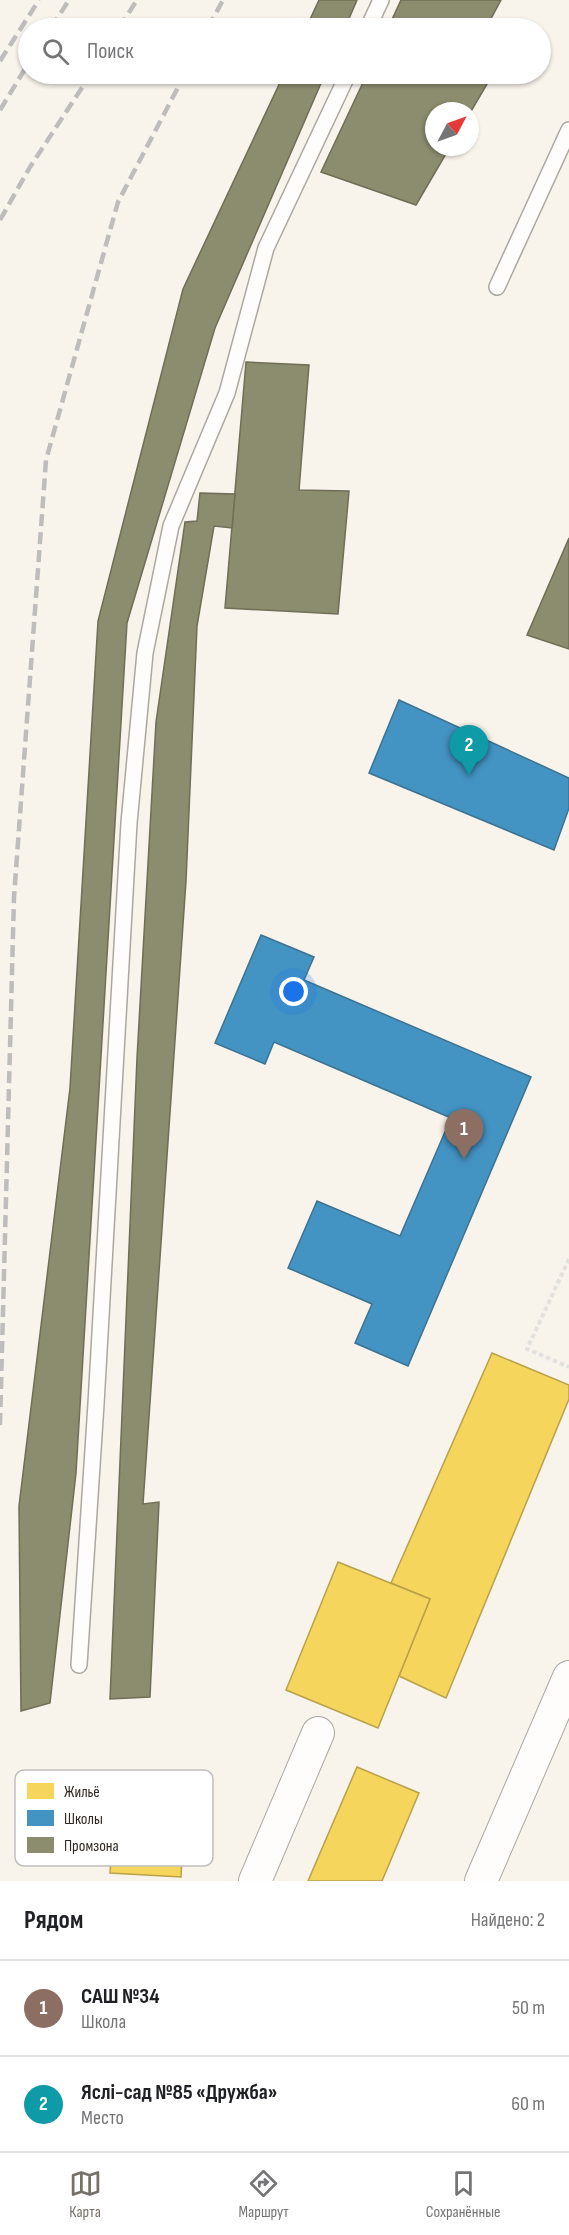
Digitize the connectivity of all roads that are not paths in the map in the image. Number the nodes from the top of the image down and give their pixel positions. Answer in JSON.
{"nodes":[{"id":1,"x":381,"y":0,"type":"edge"},
{"id":2,"x":373,"y":18,"type":"edge"},
{"id":3,"x":343,"y":84,"type":"edge"},
{"id":4,"x":569,"y":129,"type":"edge"},
{"id":5,"x":497,"y":287,"type":"dead end"},
{"id":6,"x":79,"y":1665,"type":"dead end"},
{"id":7,"x":569,"y":1677,"type":"edge"},
{"id":8,"x":318,"y":1733,"type":"dead end"},
{"id":9,"x":255,"y":1881,"type":"edge"},
{"id":10,"x":481,"y":1881,"type":"edge"}],
"edges":[{"from":1,"to":2,"type":"lane"},
{"from":3,"to":6,"type":"lane"},
{"from":4,"to":5,"type":"lane"},
{"from":7,"to":10,"type":"street"},
{"from":8,"to":9,"type":"street"}]}
